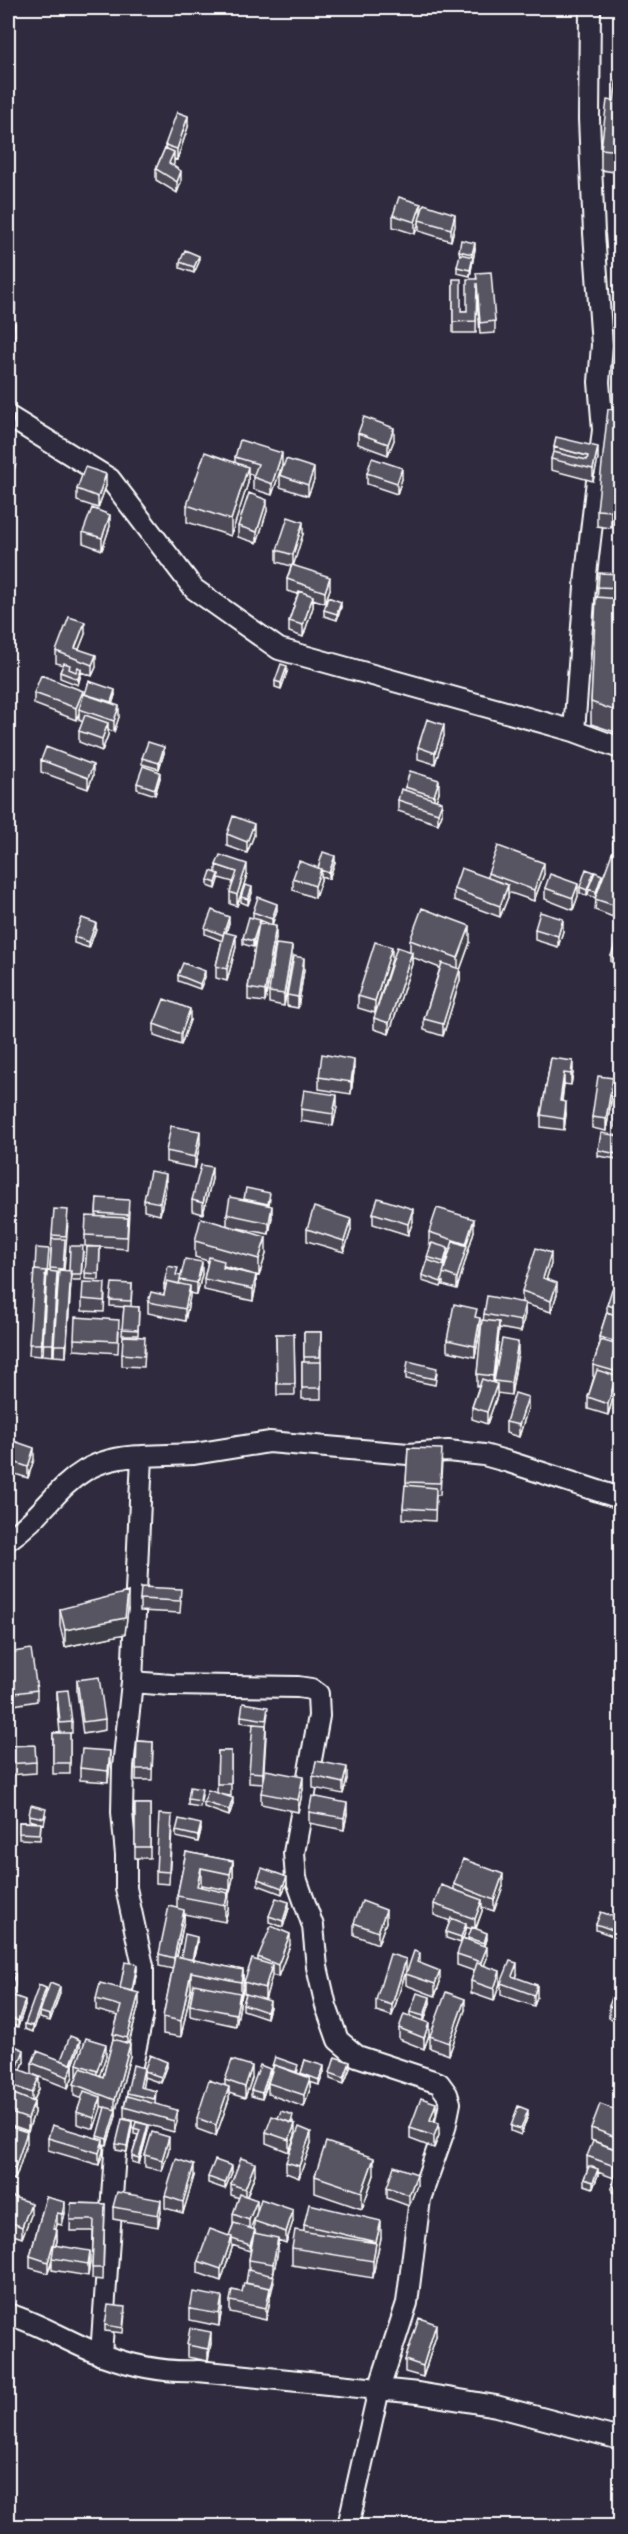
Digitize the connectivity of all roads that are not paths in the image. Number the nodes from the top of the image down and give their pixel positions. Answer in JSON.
{"nodes":[{"id":1,"x":590,"y":8,"type":"edge"},
{"id":2,"x":8,"y":416,"type":"edge"},
{"id":3,"x":574,"y":731,"type":"junction"},
{"id":4,"x":621,"y":748,"type":"edge"},
{"id":5,"x":142,"y":1456,"type":"junction"},
{"id":6,"x":621,"y":1498,"type":"edge"},
{"id":7,"x":8,"y":1540,"type":"edge"},
{"id":8,"x":132,"y":1682,"type":"junction"},
{"id":9,"x":8,"y":2314,"type":"edge"},
{"id":10,"x":101,"y":2355,"type":"junction"},
{"id":11,"x":379,"y":2389,"type":"junction"},
{"id":12,"x":621,"y":2439,"type":"edge"},
{"id":13,"x":348,"y":2526,"type":"edge"}],
"edges":[{"from":1,"to":3,"type":"street"},
{"from":2,"to":3,"type":"street"},
{"from":3,"to":4,"type":"street"},
{"from":5,"to":6,"type":"street"},
{"from":5,"to":7,"type":"street"},
{"from":5,"to":8,"type":"street"},
{"from":8,"to":10,"type":"street"},
{"from":8,"to":11,"type":"street"},
{"from":9,"to":10,"type":"street"},
{"from":10,"to":11,"type":"street"},
{"from":11,"to":12,"type":"street"},
{"from":11,"to":13,"type":"street"}]}
